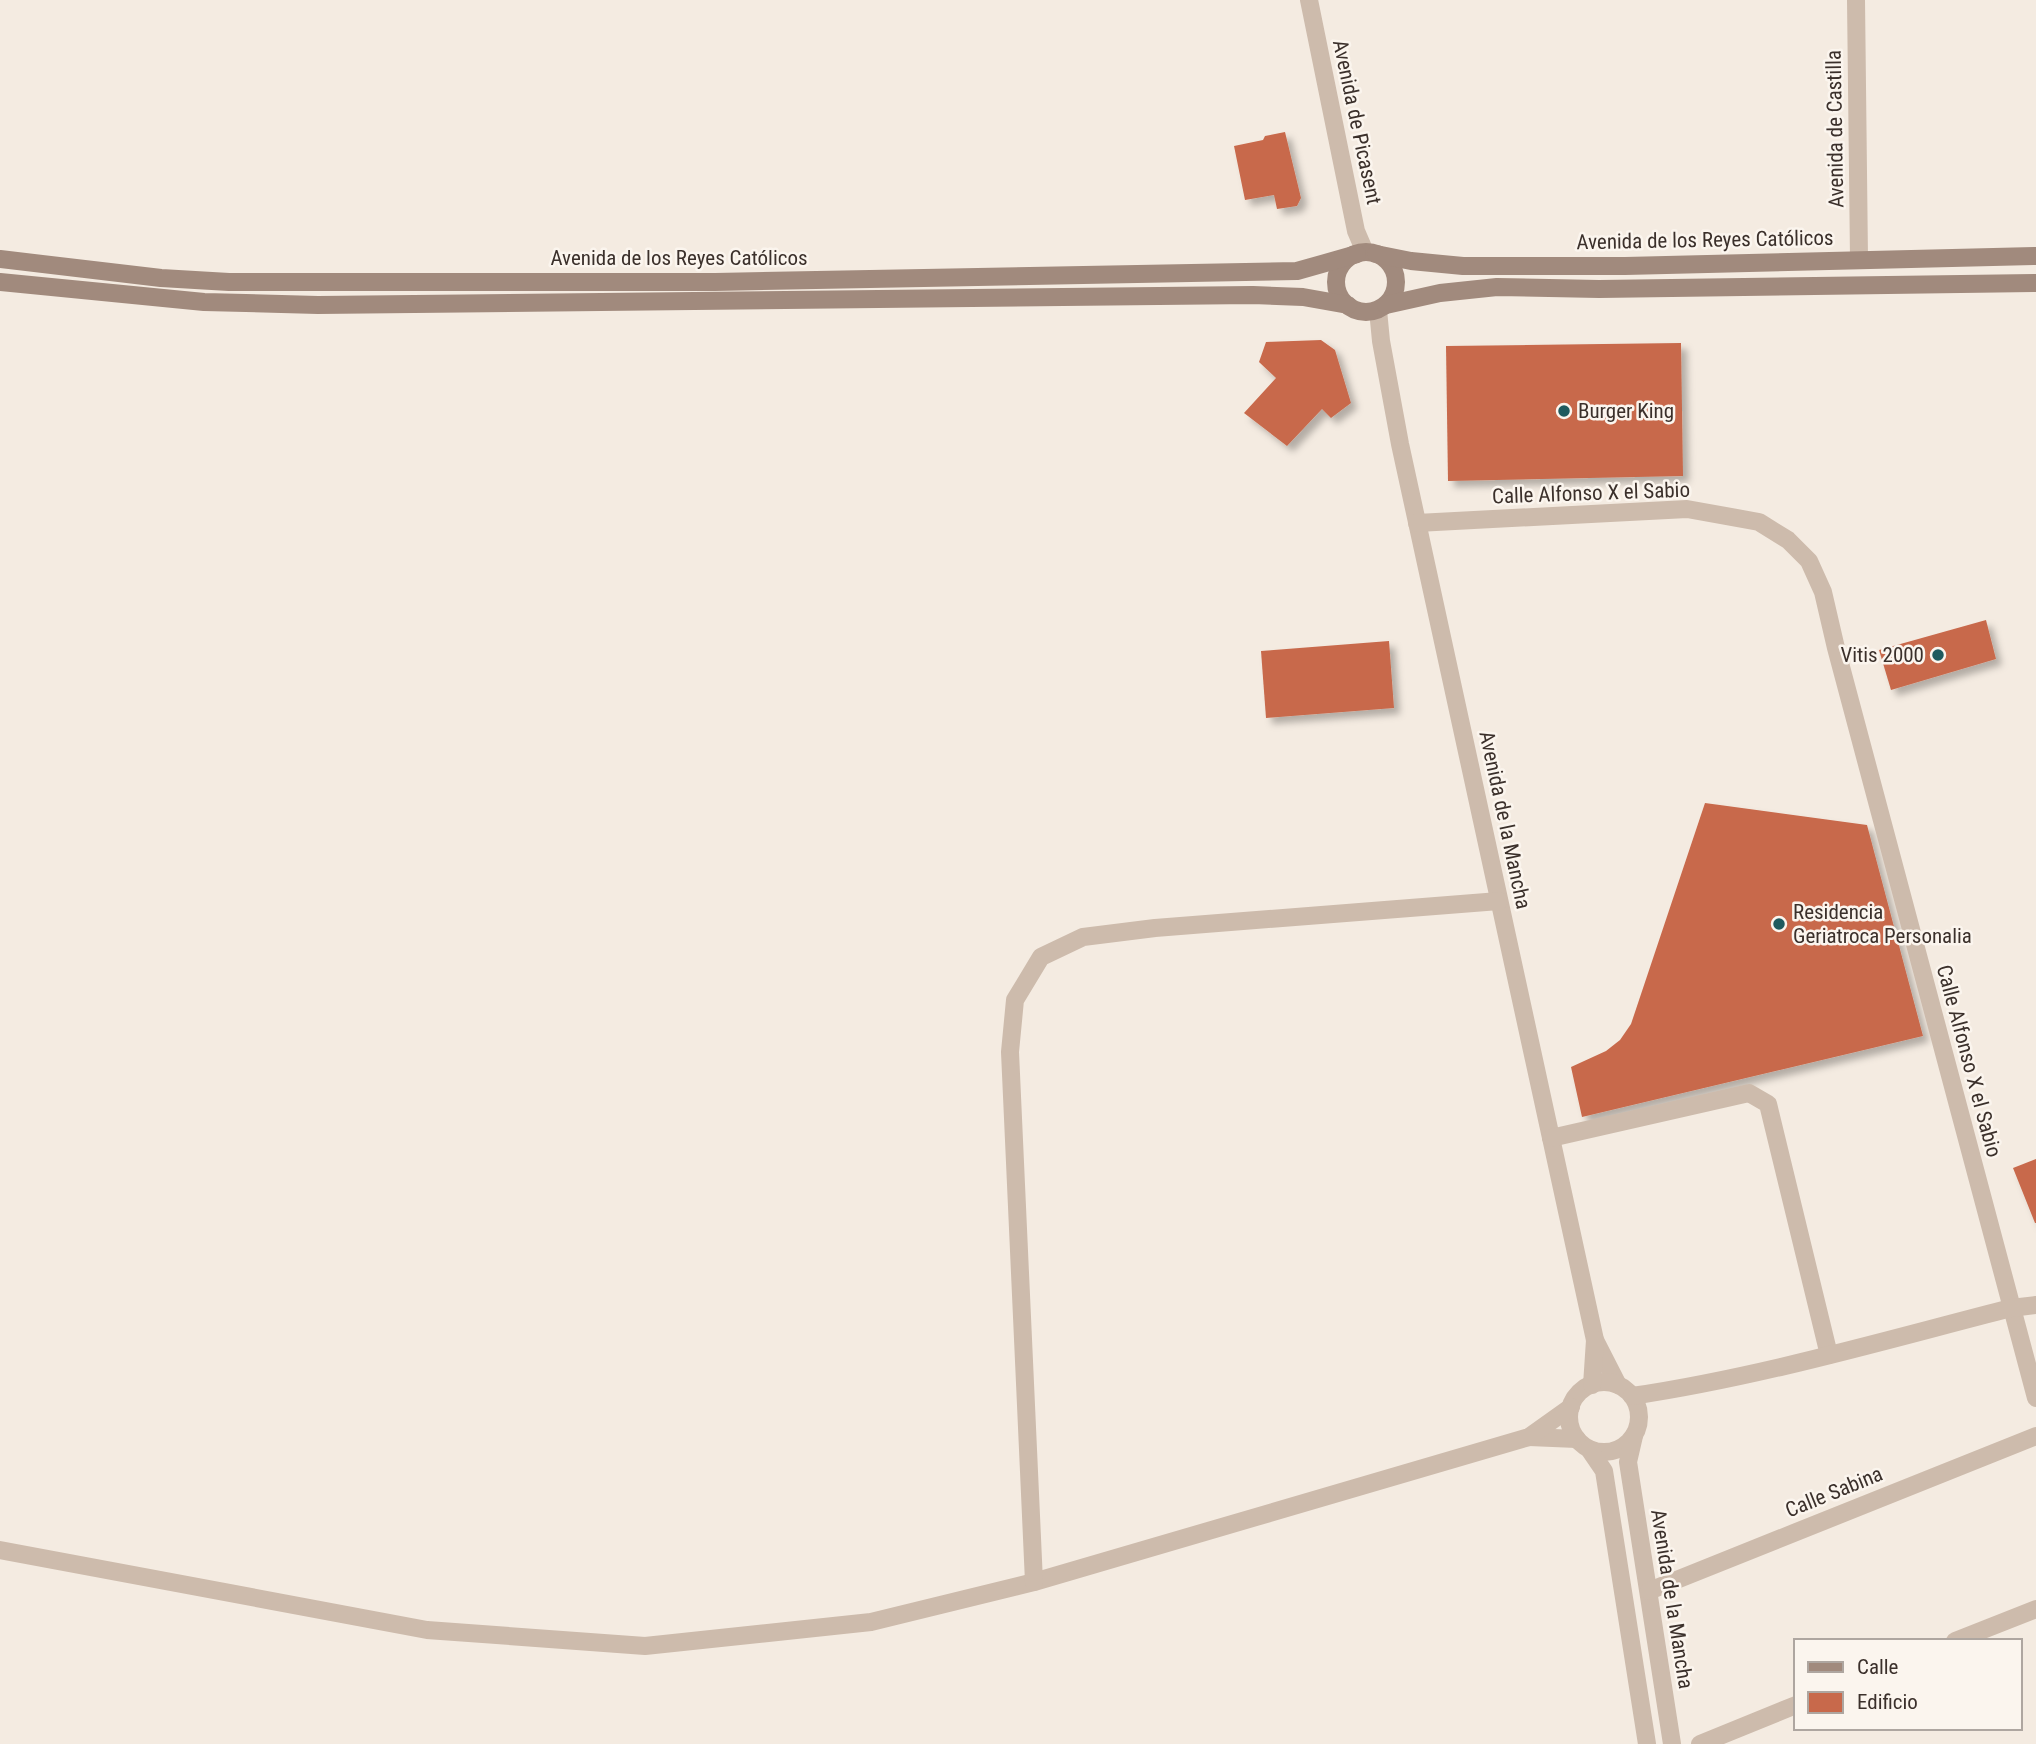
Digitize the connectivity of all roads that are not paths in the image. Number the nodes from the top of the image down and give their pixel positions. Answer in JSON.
{"nodes":[{"id":1,"x":1309,"y":0,"type":"edge"},
{"id":2,"x":1856,"y":0,"type":"edge"},
{"id":3,"x":1366,"y":253,"type":"junction"},
{"id":4,"x":2036,"y":256,"type":"edge"},
{"id":5,"x":1859,"y":258,"type":"junction"},
{"id":6,"x":0,"y":259,"type":"edge"},
{"id":7,"x":0,"y":282,"type":"edge"},
{"id":8,"x":2036,"y":282,"type":"edge"},
{"id":9,"x":1348,"y":305,"type":"junction"},
{"id":10,"x":1382,"y":307,"type":"junction"},
{"id":11,"x":1417,"y":523,"type":"junction"},
{"id":12,"x":1499,"y":901,"type":"junction"},
{"id":13,"x":1551,"y":1138,"type":"junction"},
{"id":14,"x":2036,"y":1305,"type":"edge"},
{"id":15,"x":2011,"y":1308,"type":"junction"},
{"id":16,"x":1595,"y":1340,"type":"junction"},
{"id":17,"x":1829,"y":1355,"type":"junction"},
{"id":18,"x":1592,"y":1385,"type":"junction"},
{"id":19,"x":1673,"y":1390,"type":"junction"},
{"id":20,"x":1625,"y":1391,"type":"junction"},
{"id":21,"x":2036,"y":1398,"type":"edge"},
{"id":22,"x":1571,"y":1407,"type":"junction"},
{"id":23,"x":1639,"y":1414,"type":"junction"},
{"id":24,"x":1634,"y":1436,"type":"junction"},
{"id":25,"x":2036,"y":1436,"type":"edge"},
{"id":26,"x":1529,"y":1437,"type":"junction"},
{"id":27,"x":1583,"y":1444,"type":"junction"},
{"id":28,"x":0,"y":1550,"type":"edge"},
{"id":29,"x":1034,"y":1582,"type":"junction"},
{"id":30,"x":1648,"y":1591,"type":"junction"},
{"id":31,"x":2036,"y":1609,"type":"edge"},
{"id":32,"x":1960,"y":1639,"type":"edge"},
{"id":33,"x":1794,"y":1706,"type":"edge"},
{"id":34,"x":1647,"y":1744,"type":"edge"},
{"id":35,"x":1672,"y":1744,"type":"edge"},
{"id":36,"x":1700,"y":1744,"type":"edge"}],
"edges":[{"from":1,"to":3,"type":"street","name":"Avenida de Picasent"},
{"from":2,"to":5,"type":"street","name":"Avenida de Castilla"},
{"from":3,"to":5,"type":"street","name":"Avenida de los Reyes Católicos"},
{"from":3,"to":6,"type":"street","name":"Avenida de los Reyes Católicos"},
{"from":3,"to":9,"type":"street"},
{"from":3,"to":10,"type":"street"},
{"from":4,"to":5,"type":"street","name":"Avenida de los Reyes Católicos"},
{"from":7,"to":9,"type":"street","name":"Avenida de los Reyes Católicos"},
{"from":8,"to":10,"type":"street"},
{"from":9,"to":10,"type":"street"},
{"from":10,"to":11,"type":"street","name":"Avenida de la Mancha"},
{"from":11,"to":12,"type":"street","name":"Avenida de la Mancha"},
{"from":11,"to":15,"type":"street","name":"Calle Alfonso X el Sabio"},
{"from":12,"to":13,"type":"street","name":"Avenida de la Mancha"},
{"from":12,"to":29,"type":"street"},
{"from":13,"to":16,"type":"street","name":"Avenida de la Mancha"},
{"from":13,"to":17,"type":"street"},
{"from":14,"to":15,"type":"street"},
{"from":15,"to":17,"type":"street"},
{"from":15,"to":21,"type":"street","name":"Calle Alfonso X el Sabio"},
{"from":16,"to":18,"type":"street","name":"Avenida de la Mancha"},
{"from":16,"to":20,"type":"street","name":"Avenida de la Mancha"},
{"from":17,"to":19,"type":"street"},
{"from":18,"to":20,"type":"street"},
{"from":18,"to":22,"type":"street"},
{"from":19,"to":20,"type":"street"},
{"from":19,"to":23,"type":"street"},
{"from":20,"to":23,"type":"street"},
{"from":22,"to":26,"type":"street"},
{"from":22,"to":27,"type":"street"},
{"from":23,"to":24,"type":"street"},
{"from":24,"to":27,"type":"street"},
{"from":24,"to":30,"type":"street","name":"Avenida de la Mancha"},
{"from":25,"to":30,"type":"street","name":"Calle Sabina"},
{"from":26,"to":27,"type":"street"},
{"from":26,"to":29,"type":"street"},
{"from":27,"to":34,"type":"street"},
{"from":28,"to":29,"type":"street"},
{"from":30,"to":35,"type":"street","name":"Avenida de la Mancha"},
{"from":31,"to":32,"type":"street"},
{"from":33,"to":36,"type":"street"}]}
